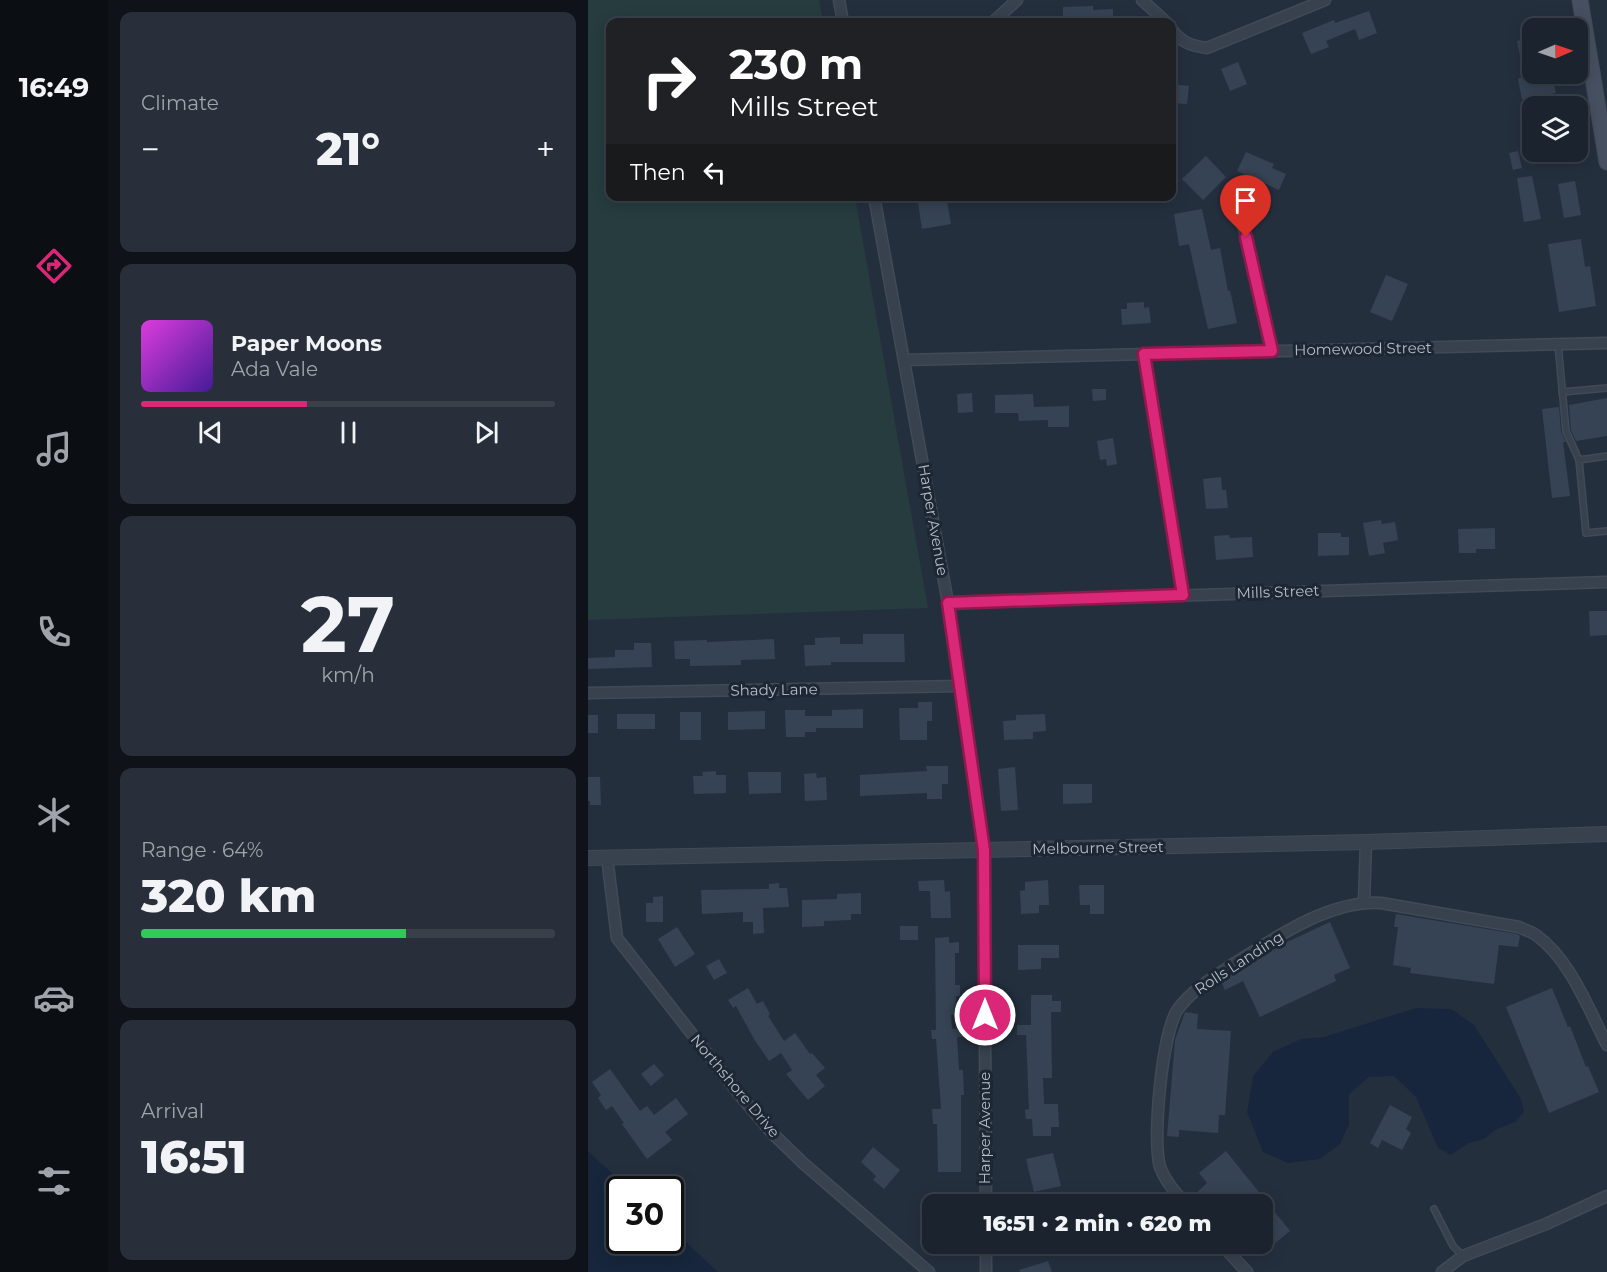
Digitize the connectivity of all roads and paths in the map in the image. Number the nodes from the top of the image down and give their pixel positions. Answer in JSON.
{"nodes":[{"id":1,"x":839,"y":0,"type":"edge"},
{"id":2,"x":1017,"y":0,"type":"edge"},
{"id":3,"x":1142,"y":0,"type":"edge"},
{"id":4,"x":1324,"y":0,"type":"edge"},
{"id":5,"x":1580,"y":0,"type":"edge"},
{"id":6,"x":842,"y":18,"type":"edge"},
{"id":7,"x":997,"y":18,"type":"edge"},
{"id":8,"x":1162,"y":18,"type":"edge"},
{"id":9,"x":1176,"y":35,"type":"edge"},
{"id":10,"x":1604,"y":132,"type":"edge"},
{"id":11,"x":1607,"y":162,"type":"edge"},
{"id":12,"x":875,"y":201,"type":"edge"},
{"id":13,"x":1241,"y":214,"type":"dead end"},
{"id":14,"x":1607,"y":343,"type":"edge"},
{"id":15,"x":1558,"y":345,"type":"junction"},
{"id":16,"x":1272,"y":351,"type":"junction"},
{"id":17,"x":1144,"y":354,"type":"junction"},
{"id":18,"x":904,"y":360,"type":"junction"},
{"id":19,"x":1607,"y":388,"type":"edge"},
{"id":20,"x":1562,"y":392,"type":"junction"},
{"id":21,"x":1607,"y":456,"type":"edge"},
{"id":22,"x":1579,"y":460,"type":"junction"},
{"id":23,"x":1607,"y":531,"type":"edge"},
{"id":24,"x":1607,"y":582,"type":"edge"},
{"id":25,"x":1183,"y":595,"type":"junction"},
{"id":26,"x":948,"y":603,"type":"junction"},
{"id":27,"x":960,"y":686,"type":"junction"},
{"id":28,"x":588,"y":693,"type":"edge"},
{"id":29,"x":1607,"y":834,"type":"edge"},
{"id":30,"x":1366,"y":842,"type":"junction"},
{"id":31,"x":984,"y":850,"type":"junction"},
{"id":32,"x":607,"y":857,"type":"junction"},
{"id":33,"x":588,"y":858,"type":"edge"},
{"id":34,"x":1364,"y":902,"type":"junction"},
{"id":35,"x":1607,"y":1045,"type":"edge"},
{"id":36,"x":986,"y":1194,"type":"edge"},
{"id":37,"x":1177,"y":1194,"type":"edge"},
{"id":38,"x":1607,"y":1196,"type":"edge"},
{"id":39,"x":1434,"y":1209,"type":"dead end"},
{"id":40,"x":986,"y":1254,"type":"edge"},
{"id":41,"x":1230,"y":1254,"type":"edge"},
{"id":42,"x":1463,"y":1256,"type":"junction"},
{"id":43,"x":929,"y":1272,"type":"edge"},
{"id":44,"x":986,"y":1272,"type":"edge"},
{"id":45,"x":1247,"y":1272,"type":"edge"},
{"id":46,"x":1442,"y":1272,"type":"edge"}],
"edges":[{"from":1,"to":6,"type":"street"},
{"from":2,"to":7,"type":"street"},
{"from":3,"to":8,"type":"street"},
{"from":4,"to":9,"type":"street"},
{"from":5,"to":10,"type":"main road"},
{"from":10,"to":11,"type":"main road"},
{"from":12,"to":18,"type":"street","name":"Harper Avenue"},
{"from":13,"to":16,"type":"street"},
{"from":14,"to":15,"type":"street","name":"Homewood Street"},
{"from":15,"to":16,"type":"street","name":"Homewood Street"},
{"from":15,"to":20,"type":"lane"},
{"from":16,"to":17,"type":"street","name":"Homewood Street"},
{"from":17,"to":18,"type":"street","name":"Homewood Street"},
{"from":17,"to":25,"type":"street"},
{"from":18,"to":26,"type":"street","name":"Harper Avenue"},
{"from":19,"to":20,"type":"lane"},
{"from":20,"to":22,"type":"lane"},
{"from":21,"to":22,"type":"lane"},
{"from":22,"to":23,"type":"lane"},
{"from":24,"to":25,"type":"street","name":"Mills Street"},
{"from":25,"to":26,"type":"street","name":"Mills Street"},
{"from":26,"to":27,"type":"street","name":"Harper Avenue"},
{"from":27,"to":28,"type":"street","name":"Shady Lane"},
{"from":27,"to":31,"type":"street","name":"Harper Avenue"},
{"from":29,"to":30,"type":"street","name":"Melbourne Street"},
{"from":30,"to":31,"type":"street","name":"Melbourne Street"},
{"from":30,"to":34,"type":"street"},
{"from":31,"to":32,"type":"street","name":"Melbourne Street"},
{"from":31,"to":36,"type":"street","name":"Harper Avenue"},
{"from":32,"to":33,"type":"street","name":"Melbourne Street"},
{"from":32,"to":43,"type":"street","name":"Northshore Drive"},
{"from":34,"to":35,"type":"street","name":"Rolls Landing"},
{"from":34,"to":37,"type":"street","name":"Rolls Landing"},
{"from":38,"to":42,"type":"street"},
{"from":39,"to":42,"type":"lane"},
{"from":40,"to":44,"type":"street"},
{"from":41,"to":45,"type":"street"},
{"from":42,"to":46,"type":"street"}]}
